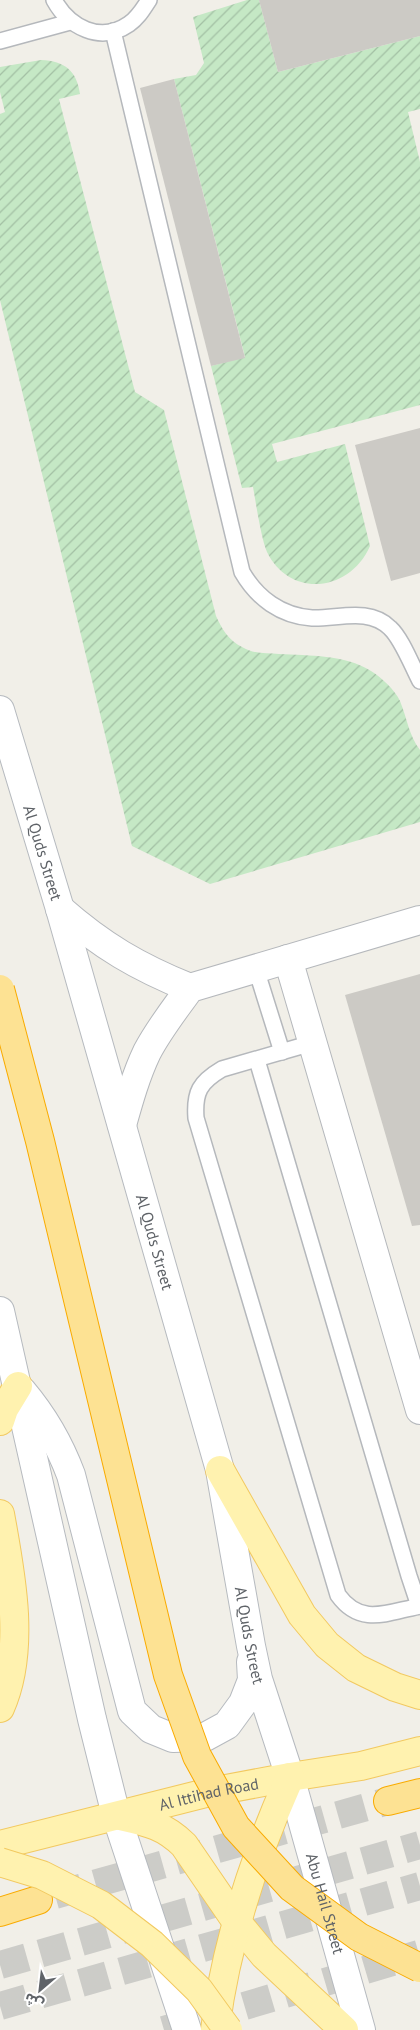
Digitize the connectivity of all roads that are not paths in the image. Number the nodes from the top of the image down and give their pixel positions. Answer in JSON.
{"nodes":[{"id":1,"x":54,"y":0,"type":"edge"},
{"id":2,"x":149,"y":0,"type":"edge"},
{"id":3,"x":70,"y":22,"type":"junction"},
{"id":4,"x":113,"y":31,"type":"junction"},
{"id":5,"x":0,"y":41,"type":"edge"},
{"id":6,"x":420,"y":681,"type":"edge"},
{"id":7,"x":0,"y":710,"type":"edge"},
{"id":8,"x":60,"y":909,"type":"junction"},
{"id":9,"x":420,"y":920,"type":"edge"},
{"id":10,"x":288,"y":959,"type":"junction"},
{"id":11,"x":256,"y":969,"type":"junction"},
{"id":12,"x":190,"y":988,"type":"junction"},
{"id":13,"x":0,"y":989,"type":"edge"},
{"id":14,"x":312,"y":1043,"type":"junction"},
{"id":15,"x":282,"y":1052,"type":"junction"},
{"id":16,"x":257,"y":1060,"type":"junction"},
{"id":17,"x":122,"y":1125,"type":"junction"},
{"id":18,"x":0,"y":1312,"type":"edge"},
{"id":19,"x":18,"y":1386,"type":"junction"},
{"id":20,"x":420,"y":1410,"type":"edge"},
{"id":21,"x":0,"y":1421,"type":"edge"},
{"id":22,"x":220,"y":1470,"type":"junction"},
{"id":23,"x":0,"y":1514,"type":"edge"},
{"id":24,"x":5,"y":1578,"type":"edge"},
{"id":25,"x":420,"y":1606,"type":"edge"},
{"id":26,"x":250,"y":1646,"type":"junction"},
{"id":27,"x":420,"y":1695,"type":"edge"},
{"id":28,"x":0,"y":1708,"type":"edge"},
{"id":29,"x":420,"y":1751,"type":"edge"},
{"id":30,"x":290,"y":1776,"type":"junction"},
{"id":31,"x":420,"y":1792,"type":"edge"},
{"id":32,"x":388,"y":1801,"type":"tunnel mouth"},
{"id":33,"x":116,"y":1815,"type":"junction"},
{"id":34,"x":0,"y":1845,"type":"edge"},
{"id":35,"x":0,"y":1862,"type":"edge"},
{"id":36,"x":38,"y":1900,"type":"tunnel mouth"},
{"id":37,"x":0,"y":1912,"type":"edge"},
{"id":38,"x":236,"y":1921,"type":"junction"},
{"id":39,"x":420,"y":1968,"type":"edge"},
{"id":40,"x":187,"y":2030,"type":"edge"},
{"id":41,"x":215,"y":2030,"type":"edge"},
{"id":42,"x":228,"y":2030,"type":"edge"},
{"id":43,"x":344,"y":2030,"type":"edge"},
{"id":44,"x":361,"y":2030,"type":"edge"}],
"edges":[{"from":1,"to":3,"type":"lane"},
{"from":2,"to":4,"type":"lane"},
{"from":3,"to":4,"type":"lane"},
{"from":3,"to":5,"type":"lane"},
{"from":4,"to":6,"type":"lane"},
{"from":7,"to":8,"type":"main road","name":"Al Quds Street"},
{"from":8,"to":12,"type":"main road"},
{"from":8,"to":17,"type":"main road","name":"Al Quds Street"},
{"from":9,"to":10,"type":"main road"},
{"from":10,"to":11,"type":"main road"},
{"from":10,"to":14,"type":"main road"},
{"from":11,"to":12,"type":"main road"},
{"from":11,"to":15,"type":"lane"},
{"from":12,"to":17,"type":"main road"},
{"from":13,"to":39,"type":"highway","bridge":true},
{"from":14,"to":15,"type":"lane"},
{"from":14,"to":20,"type":"main road"},
{"from":15,"to":16,"type":"lane"},
{"from":16,"to":25,"type":"lane"},
{"from":16,"to":25,"type":"lane"},
{"from":17,"to":22,"type":"main road","name":"Al Quds Street"},
{"from":18,"to":19,"type":"main road"},
{"from":19,"to":21,"type":"main road"},
{"from":19,"to":26,"type":"main road"},
{"from":19,"to":33,"type":"main road"},
{"from":22,"to":26,"type":"main road","name":"Al Quds Street"},
{"from":22,"to":27,"type":"main road"},
{"from":23,"to":24,"type":"main road"},
{"from":24,"to":28,"type":"main road"},
{"from":26,"to":30,"type":"main road","name":"Al Quds Street"},
{"from":29,"to":30,"type":"main road","name":"Al Ittihad Road"},
{"from":30,"to":33,"type":"main road","name":"Al Ittihad Road"},
{"from":30,"to":38,"type":"main road"},
{"from":30,"to":44,"type":"main road","name":"Abu Hail Street"},
{"from":31,"to":32,"type":"highway"},
{"from":33,"to":34,"type":"main road","name":"Al Ittihad Road"},
{"from":33,"to":38,"type":"main road"},
{"from":33,"to":40,"type":"main road"},
{"from":35,"to":42,"type":"main road","bridge":true},
{"from":36,"to":37,"type":"highway"},
{"from":38,"to":41,"type":"main road"},
{"from":38,"to":43,"type":"main road"}]}
